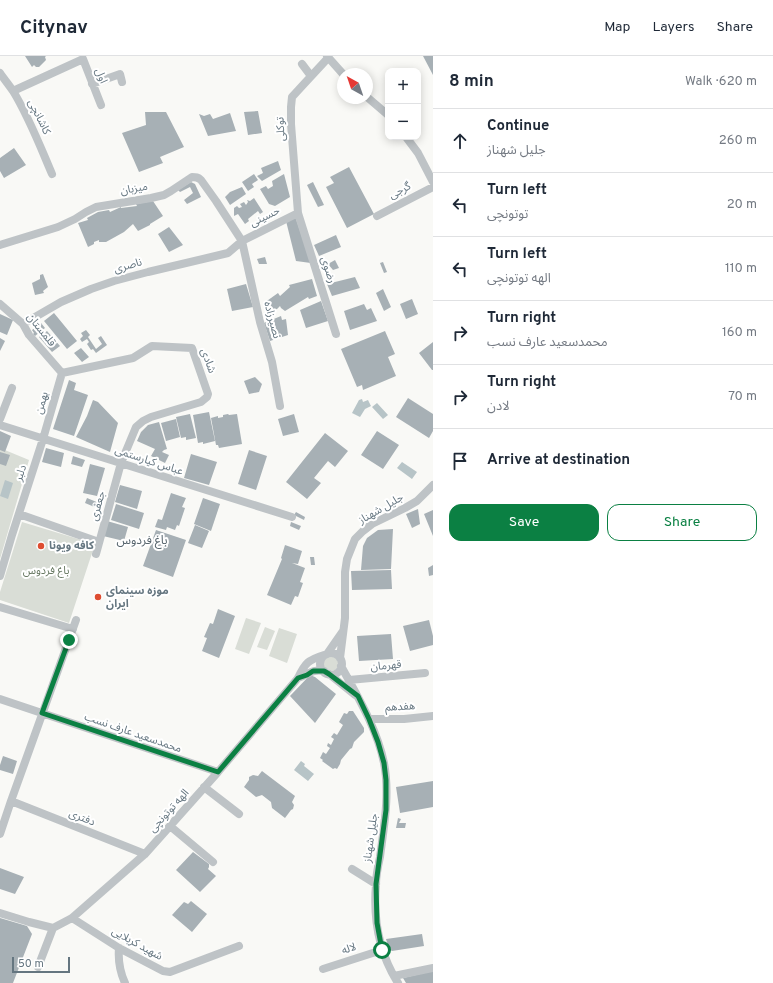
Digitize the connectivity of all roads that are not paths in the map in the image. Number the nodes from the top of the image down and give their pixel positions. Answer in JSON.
{"nodes":[{"id":1,"x":328,"y":57,"type":"edge"},
{"id":2,"x":302,"y":64,"type":"dead end"},
{"id":3,"x":338,"y":68,"type":"edge"},
{"id":4,"x":0,"y":73,"type":"edge"},
{"id":5,"x":311,"y":76,"type":"junction"},
{"id":6,"x":122,"y":82,"type":"dead end"},
{"id":7,"x":92,"y":84,"type":"junction"},
{"id":8,"x":13,"y":91,"type":"junction"},
{"id":9,"x":373,"y":102,"type":"edge"},
{"id":10,"x":101,"y":105,"type":"dead end"},
{"id":11,"x":385,"y":112,"type":"edge"},
{"id":12,"x":408,"y":140,"type":"edge"},
{"id":13,"x":52,"y":174,"type":"dead end"},
{"id":14,"x":433,"y":182,"type":"edge"},
{"id":15,"x":433,"y":187,"type":"edge"},
{"id":16,"x":298,"y":213,"type":"junction"},
{"id":17,"x":377,"y":216,"type":"dead end"},
{"id":18,"x":242,"y":241,"type":"junction"},
{"id":19,"x":0,"y":245,"type":"edge"},
{"id":20,"x":0,"y":304,"type":"edge"},
{"id":21,"x":23,"y":324,"type":"junction"},
{"id":22,"x":336,"y":334,"type":"dead end"},
{"id":23,"x":62,"y":373,"type":"junction"},
{"id":24,"x":12,"y":388,"type":"dead end"},
{"id":25,"x":280,"y":406,"type":"dead end"},
{"id":26,"x":0,"y":419,"type":"edge"},
{"id":27,"x":0,"y":425,"type":"edge"},
{"id":28,"x":43,"y":439,"type":"junction"},
{"id":29,"x":121,"y":463,"type":"junction"},
{"id":30,"x":433,"y":485,"type":"edge"},
{"id":31,"x":19,"y":514,"type":"junction"},
{"id":32,"x":292,"y":517,"type":"dead end"},
{"id":33,"x":99,"y":542,"type":"junction"},
{"id":34,"x":96,"y":554,"type":"dead end"},
{"id":35,"x":3,"y":558,"type":"edge"},
{"id":36,"x":1,"y":572,"type":"edge"},
{"id":37,"x":0,"y":607,"type":"edge"},
{"id":38,"x":76,"y":620,"type":"dead end"},
{"id":39,"x":73,"y":629,"type":"junction"},
{"id":40,"x":344,"y":629,"type":"junction"},
{"id":41,"x":326,"y":654,"type":"junction"},
{"id":42,"x":341,"y":662,"type":"junction"},
{"id":43,"x":326,"y":673,"type":"junction"},
{"id":44,"x":425,"y":673,"type":"dead end"},
{"id":45,"x":298,"y":678,"type":"junction"},
{"id":46,"x":349,"y":680,"type":"junction"},
{"id":47,"x":358,"y":696,"type":"junction"},
{"id":48,"x":0,"y":699,"type":"edge"},
{"id":49,"x":42,"y":713,"type":"junction"},
{"id":50,"x":433,"y":716,"type":"edge"},
{"id":51,"x":369,"y":719,"type":"junction"},
{"id":52,"x":218,"y":772,"type":"junction"},
{"id":53,"x":204,"y":787,"type":"junction"},
{"id":54,"x":11,"y":801,"type":"junction"},
{"id":55,"x":239,"y":814,"type":"dead end"},
{"id":56,"x":170,"y":826,"type":"junction"},
{"id":57,"x":0,"y":834,"type":"edge"},
{"id":58,"x":145,"y":854,"type":"junction"},
{"id":59,"x":213,"y":862,"type":"dead end"},
{"id":60,"x":352,"y":868,"type":"dead end"},
{"id":61,"x":376,"y":884,"type":"junction"},
{"id":62,"x":0,"y":913,"type":"edge"},
{"id":63,"x":72,"y":918,"type":"junction"},
{"id":64,"x":53,"y":928,"type":"junction"},
{"id":65,"x":239,"y":946,"type":"dead end"},
{"id":66,"x":118,"y":948,"type":"junction"},
{"id":67,"x":382,"y":950,"type":"junction"},
{"id":68,"x":38,"y":967,"type":"dead end"},
{"id":69,"x":433,"y":968,"type":"edge"},
{"id":70,"x":323,"y":969,"type":"dead end"},
{"id":71,"x":396,"y":980,"type":"edge"},
{"id":72,"x":125,"y":983,"type":"edge"}],
"edges":[{"from":1,"to":3,"type":"street"},
{"from":1,"to":5,"type":"street","name":"توکلی"},
{"from":2,"to":5,"type":"street"},
{"from":4,"to":8,"type":"street","name":"کاشانچی"},
{"from":5,"to":16,"type":"street","name":"توکلی"},
{"from":6,"to":7,"type":"street"},
{"from":7,"to":8,"type":"street","name":"اول"},
{"from":7,"to":10,"type":"street","name":"اول"},
{"from":8,"to":13,"type":"street","name":"کاشانچی"},
{"from":9,"to":11,"type":"street"},
{"from":12,"to":14,"type":"street"},
{"from":15,"to":17,"type":"street","name":"گرجی"},
{"from":16,"to":18,"type":"street","name":"حسینی"},
{"from":16,"to":22,"type":"street","name":"رضوى"},
{"from":18,"to":19,"type":"street","name":"میزبان"},
{"from":18,"to":21,"type":"street","name":"ناصری"},
{"from":18,"to":25,"type":"street","name":"نصیرزاده"},
{"from":20,"to":21,"type":"street","name":"قلمستان"},
{"from":21,"to":23,"type":"street","name":"قلمستان"},
{"from":23,"to":28,"type":"street","name":"بهمن"},
{"from":23,"to":29,"type":"street","name":"شادی"},
{"from":24,"to":26,"type":"street"},
{"from":27,"to":28,"type":"street","name":"عباس کیارستمی"},
{"from":28,"to":29,"type":"street","name":"عباس کیارستمی"},
{"from":28,"to":31,"type":"street","name":"دلبر"},
{"from":29,"to":32,"type":"street","name":"عباس کیارستمی"},
{"from":29,"to":33,"type":"street","name":"جعفری"},
{"from":30,"to":40,"type":"street","name":"جلیل شهناز"},
{"from":31,"to":33,"type":"street"},
{"from":31,"to":35,"type":"street","name":"دلبر"},
{"from":33,"to":34,"type":"street","name":"جعفری"},
{"from":35,"to":36,"type":"street","name":"دلبر"},
{"from":37,"to":39,"type":"street"},
{"from":38,"to":39,"type":"street"},
{"from":39,"to":49,"type":"street"},
{"from":40,"to":41,"type":"street"},
{"from":40,"to":42,"type":"street","name":"جلیل شهناز"},
{"from":41,"to":42,"type":"street"},
{"from":41,"to":43,"type":"street"},
{"from":41,"to":45,"type":"street","name":"الهه توتونچی"},
{"from":42,"to":43,"type":"street"},
{"from":42,"to":46,"type":"street","name":"جلیل شهناز"},
{"from":43,"to":45,"type":"street"},
{"from":43,"to":47,"type":"street","name":"جلیل شهناز"},
{"from":44,"to":46,"type":"street","name":"قهرمان"},
{"from":45,"to":52,"type":"street","name":"الهه توتونچی"},
{"from":46,"to":47,"type":"street","name":"جلیل شهناز"},
{"from":47,"to":51,"type":"street","name":"جلیل شهناز"},
{"from":48,"to":49,"type":"street","name":"محمدسعید عارف نسب"},
{"from":49,"to":52,"type":"street","name":"محمدسعید عارف نسب"},
{"from":49,"to":54,"type":"street"},
{"from":50,"to":51,"type":"street","name":"هفدهم"},
{"from":51,"to":61,"type":"street","name":"جلیل شهناز"},
{"from":52,"to":53,"type":"street","name":"الهه توتونچی"},
{"from":53,"to":55,"type":"street"},
{"from":53,"to":56,"type":"street","name":"الهه توتونچی"},
{"from":54,"to":57,"type":"street"},
{"from":54,"to":58,"type":"street","name":"دفتری"},
{"from":56,"to":58,"type":"street","name":"الهه توتونچی"},
{"from":56,"to":59,"type":"street"},
{"from":58,"to":63,"type":"street","name":"الهه توتونچی"},
{"from":60,"to":61,"type":"street"},
{"from":61,"to":67,"type":"street","name":"جلیل شهناز"},
{"from":62,"to":64,"type":"street"},
{"from":63,"to":64,"type":"street","name":"الهه توتونچی"},
{"from":63,"to":66,"type":"street","name":"شهید کربلایی"},
{"from":64,"to":68,"type":"street"},
{"from":65,"to":66,"type":"street","name":"شهید کربلایی"},
{"from":66,"to":72,"type":"street"},
{"from":67,"to":70,"type":"street","name":"لاله"},
{"from":67,"to":71,"type":"street","name":"جلیل شهناز"},
{"from":69,"to":71,"type":"street"}]}
